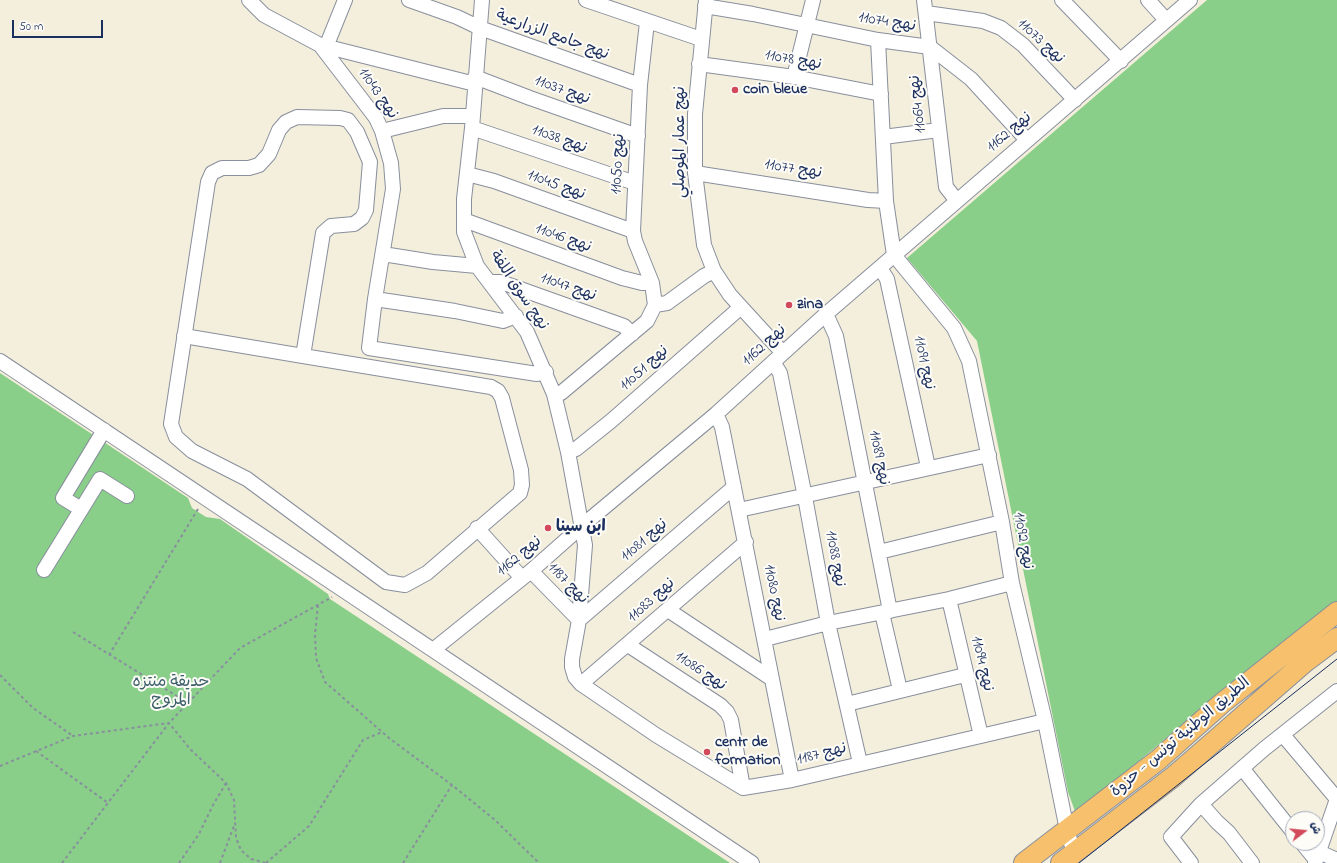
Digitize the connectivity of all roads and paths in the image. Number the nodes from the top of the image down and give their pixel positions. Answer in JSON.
{"nodes":[{"id":1,"x":249,"y":0,"type":"edge"},
{"id":2,"x":345,"y":0,"type":"edge"},
{"id":3,"x":409,"y":0,"type":"edge"},
{"id":4,"x":482,"y":0,"type":"edge"},
{"id":5,"x":586,"y":0,"type":"edge"},
{"id":6,"x":813,"y":0,"type":"edge"},
{"id":7,"x":1062,"y":0,"type":"edge"},
{"id":8,"x":1148,"y":0,"type":"edge"},
{"id":9,"x":1190,"y":0,"type":"edge"},
{"id":10,"x":705,"y":3,"type":"edge"},
{"id":11,"x":925,"y":6,"type":"edge"},
{"id":12,"x":1166,"y":20,"type":"junction"},
{"id":13,"x":647,"y":22,"type":"junction"},
{"id":14,"x":806,"y":26,"type":"junction"},
{"id":15,"x":480,"y":28,"type":"junction"},
{"id":16,"x":701,"y":39,"type":"junction"},
{"id":17,"x":878,"y":40,"type":"junction"},
{"id":18,"x":323,"y":46,"type":"junction"},
{"id":19,"x":930,"y":47,"type":"junction"},
{"id":20,"x":1121,"y":61,"type":"junction"},
{"id":21,"x":699,"y":64,"type":"junction"},
{"id":22,"x":794,"y":77,"type":"junction"},
{"id":23,"x":475,"y":80,"type":"junction"},
{"id":24,"x":640,"y":85,"type":"junction"},
{"id":25,"x":881,"y":94,"type":"junction"},
{"id":26,"x":1075,"y":100,"type":"junction"},
{"id":27,"x":472,"y":122,"type":"junction"},
{"id":28,"x":939,"y":130,"type":"junction"},
{"id":29,"x":382,"y":131,"type":"junction"},
{"id":30,"x":638,"y":136,"type":"junction"},
{"id":31,"x":883,"y":137,"type":"junction"},
{"id":32,"x":1028,"y":140,"type":"junction"},
{"id":33,"x":695,"y":172,"type":"junction"},
{"id":34,"x":467,"y":174,"type":"junction"},
{"id":35,"x":635,"y":184,"type":"junction"},
{"id":36,"x":886,"y":201,"type":"junction"},
{"id":37,"x":957,"y":201,"type":"junction"},
{"id":38,"x":464,"y":220,"type":"junction"},
{"id":39,"x":634,"y":231,"type":"junction"},
{"id":40,"x":382,"y":254,"type":"junction"},
{"id":41,"x":894,"y":255,"type":"junction"},
{"id":42,"x":477,"y":266,"type":"junction"},
{"id":43,"x":880,"y":268,"type":"junction"},
{"id":44,"x":714,"y":271,"type":"junction"},
{"id":45,"x":490,"y":282,"type":"junction"},
{"id":46,"x":652,"y":283,"type":"junction"},
{"id":47,"x":375,"y":299,"type":"junction"},
{"id":48,"x":655,"y":305,"type":"junction"},
{"id":49,"x":741,"y":307,"type":"junction"},
{"id":50,"x":826,"y":314,"type":"junction"},
{"id":51,"x":516,"y":316,"type":"junction"},
{"id":52,"x":632,"y":334,"type":"junction"},
{"id":53,"x":184,"y":336,"type":"junction"},
{"id":54,"x":303,"y":356,"type":"junction"},
{"id":55,"x":778,"y":358,"type":"junction"},
{"id":56,"x":0,"y":361,"type":"edge"},
{"id":57,"x":546,"y":372,"type":"junction"},
{"id":58,"x":554,"y":394,"type":"junction"},
{"id":59,"x":716,"y":414,"type":"junction"},
{"id":60,"x":104,"y":430,"type":"junction"},
{"id":61,"x":568,"y":452,"type":"junction"},
{"id":62,"x":989,"y":455,"type":"junction"},
{"id":63,"x":928,"y":467,"type":"junction"},
{"id":64,"x":866,"y":482,"type":"junction"},
{"id":65,"x":734,"y":487,"type":"junction"},
{"id":66,"x":127,"y":496,"type":"dead end"},
{"id":67,"x":805,"y":497,"type":"junction"},
{"id":68,"x":205,"y":498,"type":"junction"},
{"id":69,"x":81,"y":509,"type":"junction"},
{"id":70,"x":739,"y":510,"type":"junction"},
{"id":71,"x":1002,"y":522,"type":"junction"},
{"id":72,"x":583,"y":525,"type":"junction"},
{"id":73,"x":477,"y":528,"type":"junction"},
{"id":74,"x":746,"y":542,"type":"junction"},
{"id":75,"x":879,"y":552,"type":"junction"},
{"id":76,"x":44,"y":570,"type":"dead end"},
{"id":77,"x":527,"y":575,"type":"junction"},
{"id":78,"x":1012,"y":583,"type":"junction"},
{"id":79,"x":344,"y":591,"type":"junction"},
{"id":80,"x":948,"y":600,"type":"junction"},
{"id":81,"x":318,"y":605,"type":"junction"},
{"id":82,"x":668,"y":610,"type":"junction"},
{"id":83,"x":886,"y":612,"type":"junction"},
{"id":84,"x":1337,"y":612,"type":"edge"},
{"id":85,"x":579,"y":620,"type":"junction"},
{"id":86,"x":828,"y":623,"type":"junction"},
{"id":87,"x":73,"y":632,"type":"dead end"},
{"id":88,"x":1337,"y":638,"type":"edge"},
{"id":89,"x":766,"y":639,"type":"junction"},
{"id":90,"x":628,"y":645,"type":"junction"},
{"id":91,"x":433,"y":650,"type":"junction"},
{"id":92,"x":109,"y":655,"type":"junction"},
{"id":93,"x":0,"y":675,"type":"edge"},
{"id":94,"x":966,"y":675,"type":"junction"},
{"id":95,"x":772,"y":679,"type":"junction"},
{"id":96,"x":581,"y":684,"type":"junction"},
{"id":97,"x":900,"y":690,"type":"junction"},
{"id":98,"x":1337,"y":691,"type":"edge"},
{"id":99,"x":188,"y":703,"type":"junction"},
{"id":100,"x":847,"y":704,"type":"junction"},
{"id":101,"x":1045,"y":721,"type":"junction"},
{"id":102,"x":169,"y":723,"type":"junction"},
{"id":103,"x":382,"y":732,"type":"junction"},
{"id":104,"x":1283,"y":735,"type":"junction"},
{"id":105,"x":73,"y":736,"type":"junction"},
{"id":106,"x":982,"y":736,"type":"junction"},
{"id":107,"x":36,"y":751,"type":"junction"},
{"id":108,"x":860,"y":763,"type":"junction"},
{"id":109,"x":0,"y":766,"type":"edge"},
{"id":110,"x":1242,"y":768,"type":"junction"},
{"id":111,"x":792,"y":780,"type":"junction"},
{"id":112,"x":226,"y":783,"type":"junction"},
{"id":113,"x":452,"y":785,"type":"junction"},
{"id":114,"x":743,"y":788,"type":"junction"},
{"id":115,"x":1337,"y":799,"type":"edge"},
{"id":116,"x":108,"y":803,"type":"junction"},
{"id":117,"x":1201,"y":804,"type":"junction"},
{"id":118,"x":235,"y":822,"type":"junction"},
{"id":119,"x":1285,"y":822,"type":"edge"},
{"id":120,"x":1067,"y":830,"type":"junction"},
{"id":121,"x":1067,"y":858,"type":"edge"},
{"id":122,"x":1317,"y":858,"type":"edge"},
{"id":123,"x":1337,"y":860,"type":"edge"},
{"id":124,"x":62,"y":863,"type":"edge"},
{"id":125,"x":179,"y":863,"type":"edge"},
{"id":126,"x":220,"y":863,"type":"edge"},
{"id":127,"x":266,"y":863,"type":"edge"},
{"id":128,"x":403,"y":863,"type":"edge"},
{"id":129,"x":539,"y":863,"type":"edge"},
{"id":130,"x":752,"y":863,"type":"edge"},
{"id":131,"x":1024,"y":863,"type":"edge"},
{"id":132,"x":1190,"y":863,"type":"edge"},
{"id":133,"x":1252,"y":863,"type":"edge"}],
"edges":[{"from":1,"to":18,"type":"street","name":"نهج 11043"},
{"from":2,"to":18,"type":"street"},
{"from":3,"to":15,"type":"street","name":"نهج جامع الزرارعية"},
{"from":4,"to":15,"type":"street","name":"نهج سوق اللفة"},
{"from":5,"to":13,"type":"street"},
{"from":6,"to":14,"type":"street"},
{"from":7,"to":20,"type":"street"},
{"from":8,"to":12,"type":"street"},
{"from":9,"to":12,"type":"street","name":"نهج 1162"},
{"from":10,"to":14,"type":"street","name":"نهج 11074"},
{"from":10,"to":16,"type":"street","name":"نهج عمار الموصلي"},
{"from":11,"to":19,"type":"street","name":"نهج 11064"},
{"from":11,"to":26,"type":"street","name":"نهج 11073"},
{"from":12,"to":20,"type":"street","name":"نهج 1162"},
{"from":13,"to":16,"type":"street"},
{"from":13,"to":24,"type":"street","name":"نهج 11050"},
{"from":14,"to":17,"type":"street","name":"نهج 11074"},
{"from":14,"to":22,"type":"street"},
{"from":15,"to":23,"type":"street","name":"نهج سوق اللفة"},
{"from":15,"to":24,"type":"street","name":"نهج جامع الزرارعية"},
{"from":16,"to":21,"type":"street","name":"نهج عمار الموصلي"},
{"from":17,"to":19,"type":"street","name":"نهج 11074"},
{"from":17,"to":25,"type":"street"},
{"from":18,"to":23,"type":"street","name":"نهج 11037"},
{"from":18,"to":29,"type":"street","name":"نهج 11043"},
{"from":19,"to":28,"type":"street","name":"نهج 11064"},
{"from":19,"to":32,"type":"street","name":"نهج 11074"},
{"from":20,"to":26,"type":"street","name":"نهج 1162"},
{"from":21,"to":22,"type":"street","name":"نهج 11078"},
{"from":21,"to":33,"type":"street","name":"نهج عمار الموصلي"},
{"from":22,"to":25,"type":"street","name":"نهج 11078"},
{"from":23,"to":27,"type":"street","name":"نهج سوق اللفة"},
{"from":23,"to":30,"type":"street","name":"نهج 11037"},
{"from":24,"to":30,"type":"street","name":"نهج 11050"},
{"from":25,"to":31,"type":"street"},
{"from":26,"to":32,"type":"street","name":"نهج 1162"},
{"from":27,"to":29,"type":"street","name":"نهج 11038"},
{"from":27,"to":34,"type":"street","name":"نهج سوق اللفة"},
{"from":27,"to":35,"type":"street","name":"نهج 11038"},
{"from":28,"to":31,"type":"street"},
{"from":28,"to":37,"type":"street","name":"نهج 11064"},
{"from":29,"to":40,"type":"street","name":"نهج 11043"},
{"from":30,"to":35,"type":"street","name":"نهج 11050"},
{"from":31,"to":36,"type":"street"},
{"from":32,"to":37,"type":"street","name":"نهج 1162"},
{"from":33,"to":36,"type":"street","name":"نهج 11077"},
{"from":33,"to":44,"type":"street","name":"نهج عمار الموصلي"},
{"from":34,"to":38,"type":"street","name":"نهج سوق اللفة"},
{"from":34,"to":39,"type":"street","name":"نهج 11045"},
{"from":35,"to":39,"type":"street","name":"نهج 11050"},
{"from":36,"to":41,"type":"street"},
{"from":37,"to":41,"type":"street","name":"نهج 1162"},
{"from":38,"to":42,"type":"street","name":"نهج سوق اللفة"},
{"from":38,"to":46,"type":"street","name":"نهج 11046"},
{"from":39,"to":46,"type":"street","name":"نهج 11050"},
{"from":40,"to":42,"type":"street"},
{"from":40,"to":47,"type":"street","name":"نهج 11043"},
{"from":41,"to":43,"type":"street","name":"نهج 1162"},
{"from":41,"to":62,"type":"street","name":"نهج 11092"},
{"from":42,"to":45,"type":"street","name":"نهج سوق اللفة"},
{"from":43,"to":50,"type":"street","name":"نهج 1162"},
{"from":43,"to":63,"type":"street","name":"نهج 11091"},
{"from":44,"to":48,"type":"street"},
{"from":44,"to":49,"type":"street","name":"نهج عمار الموصلي"},
{"from":45,"to":51,"type":"street","name":"نهج سوق اللفة"},
{"from":45,"to":52,"type":"street","name":"نهج 11047"},
{"from":46,"to":48,"type":"street","name":"نهج 11050"},
{"from":47,"to":51,"type":"street"},
{"from":47,"to":57,"type":"street","name":"نهج 11043"},
{"from":48,"to":52,"type":"street"},
{"from":49,"to":55,"type":"street","name":"نهج عمار الموصلي"},
{"from":49,"to":61,"type":"street","name":"نهج 11051"},
{"from":50,"to":55,"type":"street","name":"نهج 1162"},
{"from":50,"to":64,"type":"street","name":"نهج 11089"},
{"from":51,"to":57,"type":"street","name":"نهج سوق اللفة"},
{"from":52,"to":58,"type":"street"},
{"from":53,"to":54,"type":"street"},
{"from":53,"to":54,"type":"street"},
{"from":53,"to":73,"type":"street"},
{"from":54,"to":73,"type":"street"},
{"from":55,"to":59,"type":"street","name":"نهج 1162"},
{"from":55,"to":67,"type":"street","name":"نهج 11088"},
{"from":56,"to":60,"type":"street"},
{"from":57,"to":58,"type":"street","name":"نهج سوق اللفة"},
{"from":58,"to":61,"type":"street","name":"نهج سوق اللفة"},
{"from":59,"to":65,"type":"street","name":"نهج 11080"},
{"from":59,"to":72,"type":"street","name":"نهج 1162"},
{"from":60,"to":68,"type":"street"},
{"from":60,"to":69,"type":"street"},
{"from":61,"to":72,"type":"street","name":"نهج سوق اللفة"},
{"from":62,"to":63,"type":"street"},
{"from":62,"to":71,"type":"street","name":"نهج 11092"},
{"from":63,"to":64,"type":"street"},
{"from":64,"to":67,"type":"street"},
{"from":64,"to":75,"type":"street","name":"نهج 11089"},
{"from":65,"to":70,"type":"street","name":"نهج 11080"},
{"from":65,"to":85,"type":"street","name":"نهج 11081"},
{"from":66,"to":69,"type":"street"},
{"from":67,"to":70,"type":"street"},
{"from":67,"to":86,"type":"street","name":"نهج 11088"},
{"from":68,"to":79,"type":"street"},
{"from":68,"to":92,"type":"path"},
{"from":69,"to":76,"type":"street"},
{"from":70,"to":74,"type":"street","name":"نهج 11080"},
{"from":71,"to":75,"type":"street"},
{"from":71,"to":78,"type":"street","name":"نهج 11092"},
{"from":72,"to":77,"type":"street","name":"نهج 1162"},
{"from":72,"to":85,"type":"street","name":"نهج 1187"},
{"from":73,"to":77,"type":"street","name":"نهج 1187"},
{"from":74,"to":82,"type":"street","name":"نهج 11083"},
{"from":74,"to":89,"type":"street","name":"نهج 11080"},
{"from":75,"to":83,"type":"street","name":"نهج 11089"},
{"from":77,"to":85,"type":"street","name":"نهج 1187"},
{"from":77,"to":91,"type":"street","name":"نهج 1162"},
{"from":78,"to":80,"type":"street"},
{"from":78,"to":101,"type":"street","name":"نهج 11092"},
{"from":79,"to":81,"type":"path"},
{"from":79,"to":91,"type":"street"},
{"from":80,"to":83,"type":"street"},
{"from":80,"to":94,"type":"street","name":"نهج 11094"},
{"from":81,"to":99,"type":"path"},
{"from":81,"to":103,"type":"path"},
{"from":82,"to":90,"type":"street","name":"نهج 11083"},
{"from":82,"to":95,"type":"street"},
{"from":83,"to":86,"type":"street"},
{"from":83,"to":97,"type":"street","name":"نهج 11089"},
{"from":84,"to":120,"type":"highway","name":"الطريق الوطنية تونس - حزوة"},
{"from":85,"to":96,"type":"street","name":"نهج 1187"},
{"from":86,"to":89,"type":"street"},
{"from":86,"to":100,"type":"street","name":"نهج 11088"},
{"from":87,"to":92,"type":"path"},
{"from":88,"to":121,"type":"highway","name":"الطريق الوطنية تونس - حزوة"},
{"from":89,"to":95,"type":"street","name":"نهج 11080"},
{"from":90,"to":96,"type":"street","name":"نهج 11083"},
{"from":90,"to":114,"type":"street","name":"نهج 11086"},
{"from":91,"to":130,"type":"street"},
{"from":92,"to":99,"type":"path"},
{"from":93,"to":105,"type":"path"},
{"from":94,"to":97,"type":"street"},
{"from":94,"to":106,"type":"street","name":"نهج 11094"},
{"from":95,"to":111,"type":"street","name":"نهج 11080"},
{"from":96,"to":114,"type":"street","name":"نهج 1187"},
{"from":97,"to":100,"type":"street"},
{"from":98,"to":104,"type":"street"},
{"from":99,"to":102,"type":"path"},
{"from":100,"to":108,"type":"street","name":"نهج 11088"},
{"from":101,"to":106,"type":"street","name":"نهج 1187"},
{"from":101,"to":120,"type":"street","name":"نهج 11092"},
{"from":102,"to":105,"type":"path"},
{"from":102,"to":112,"type":"path"},
{"from":102,"to":116,"type":"path"},
{"from":103,"to":113,"type":"path"},
{"from":103,"to":127,"type":"path"},
{"from":104,"to":110,"type":"street"},
{"from":104,"to":115,"type":"street"},
{"from":105,"to":107,"type":"path"},
{"from":106,"to":108,"type":"street","name":"نهج 1187"},
{"from":107,"to":109,"type":"path"},
{"from":107,"to":116,"type":"path"},
{"from":108,"to":111,"type":"street","name":"نهج 1187"},
{"from":110,"to":117,"type":"street"},
{"from":110,"to":119,"type":"street"},
{"from":111,"to":114,"type":"street","name":"نهج 1187"},
{"from":112,"to":118,"type":"path"},
{"from":112,"to":125,"type":"path"},
{"from":113,"to":128,"type":"path"},
{"from":113,"to":129,"type":"path"},
{"from":115,"to":122,"type":"street"},
{"from":116,"to":124,"type":"path"},
{"from":117,"to":132,"type":"street"},
{"from":117,"to":133,"type":"street"},
{"from":118,"to":126,"type":"path"},
{"from":118,"to":127,"type":"path"},
{"from":120,"to":121,"type":"street","name":"نهج 11092"},
{"from":120,"to":131,"type":"highway","name":"الطريق الوطنية تونس - حزوة"},
{"from":122,"to":123,"type":"street"}]}
